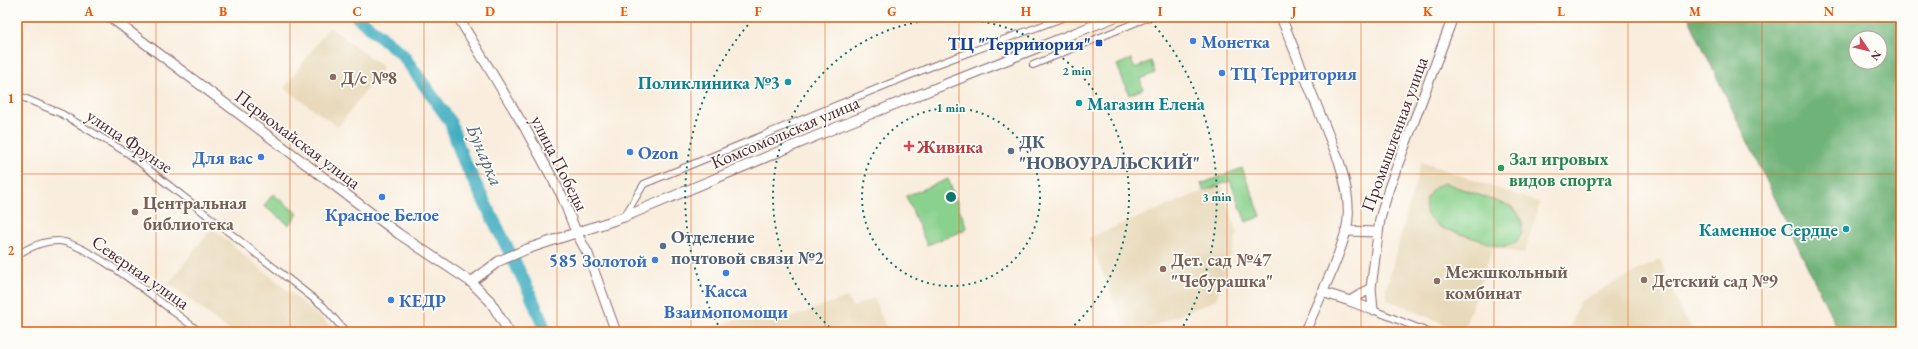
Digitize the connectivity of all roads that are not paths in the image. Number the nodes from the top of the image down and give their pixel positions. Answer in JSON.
{"nodes":[{"id":1,"x":110,"y":17,"type":"edge"},
{"id":2,"x":458,"y":17,"type":"edge"},
{"id":3,"x":1065,"y":17,"type":"edge"},
{"id":4,"x":1115,"y":17,"type":"edge"},
{"id":5,"x":1149,"y":17,"type":"edge"},
{"id":6,"x":1281,"y":17,"type":"edge"},
{"id":7,"x":1453,"y":17,"type":"edge"},
{"id":8,"x":1033,"y":66,"type":"dead end"},
{"id":9,"x":17,"y":95,"type":"edge"},
{"id":10,"x":624,"y":217,"type":"junction"},
{"id":11,"x":1346,"y":230,"type":"junction"},
{"id":12,"x":576,"y":232,"type":"junction"},
{"id":13,"x":1377,"y":232,"type":"junction"},
{"id":14,"x":17,"y":255,"type":"edge"},
{"id":15,"x":470,"y":282,"type":"junction"},
{"id":16,"x":1371,"y":288,"type":"junction"},
{"id":17,"x":1322,"y":292,"type":"junction"},
{"id":18,"x":1350,"y":301,"type":"junction"},
{"id":19,"x":1373,"y":310,"type":"junction"},
{"id":20,"x":200,"y":332,"type":"edge"},
{"id":21,"x":346,"y":332,"type":"edge"},
{"id":22,"x":509,"y":332,"type":"edge"},
{"id":23,"x":616,"y":332,"type":"edge"},
{"id":24,"x":1305,"y":332,"type":"edge"},
{"id":25,"x":1428,"y":332,"type":"edge"}],
"edges":[{"from":1,"to":15,"type":"street","name":"Первомайская улица"},
{"from":2,"to":12,"type":"street","name":"улица Победы"},
{"from":3,"to":10,"type":"street"},
{"from":4,"to":10,"type":"street","name":"Комсомольская улица"},
{"from":5,"to":8,"type":"street"},
{"from":6,"to":11,"type":"street"},
{"from":7,"to":13,"type":"street","name":"Промышленная улица"},
{"from":9,"to":21,"type":"street","name":"улица Фрунзе"},
{"from":10,"to":12,"type":"street","name":"Комсомольская улица"},
{"from":11,"to":13,"type":"street"},
{"from":11,"to":17,"type":"street"},
{"from":12,"to":15,"type":"street","name":"Комсомольская улица"},
{"from":12,"to":23,"type":"street","name":"улица Победы"},
{"from":13,"to":16,"type":"street","name":"Промышленная улица"},
{"from":14,"to":20,"type":"street","name":"Северная улица"},
{"from":15,"to":22,"type":"street","name":"Первомайская улица"},
{"from":16,"to":18,"type":"street"},
{"from":16,"to":19,"type":"street","name":"Промышленная улица"},
{"from":17,"to":18,"type":"street"},
{"from":17,"to":24,"type":"street"},
{"from":18,"to":19,"type":"street"},
{"from":19,"to":25,"type":"street"}]}
